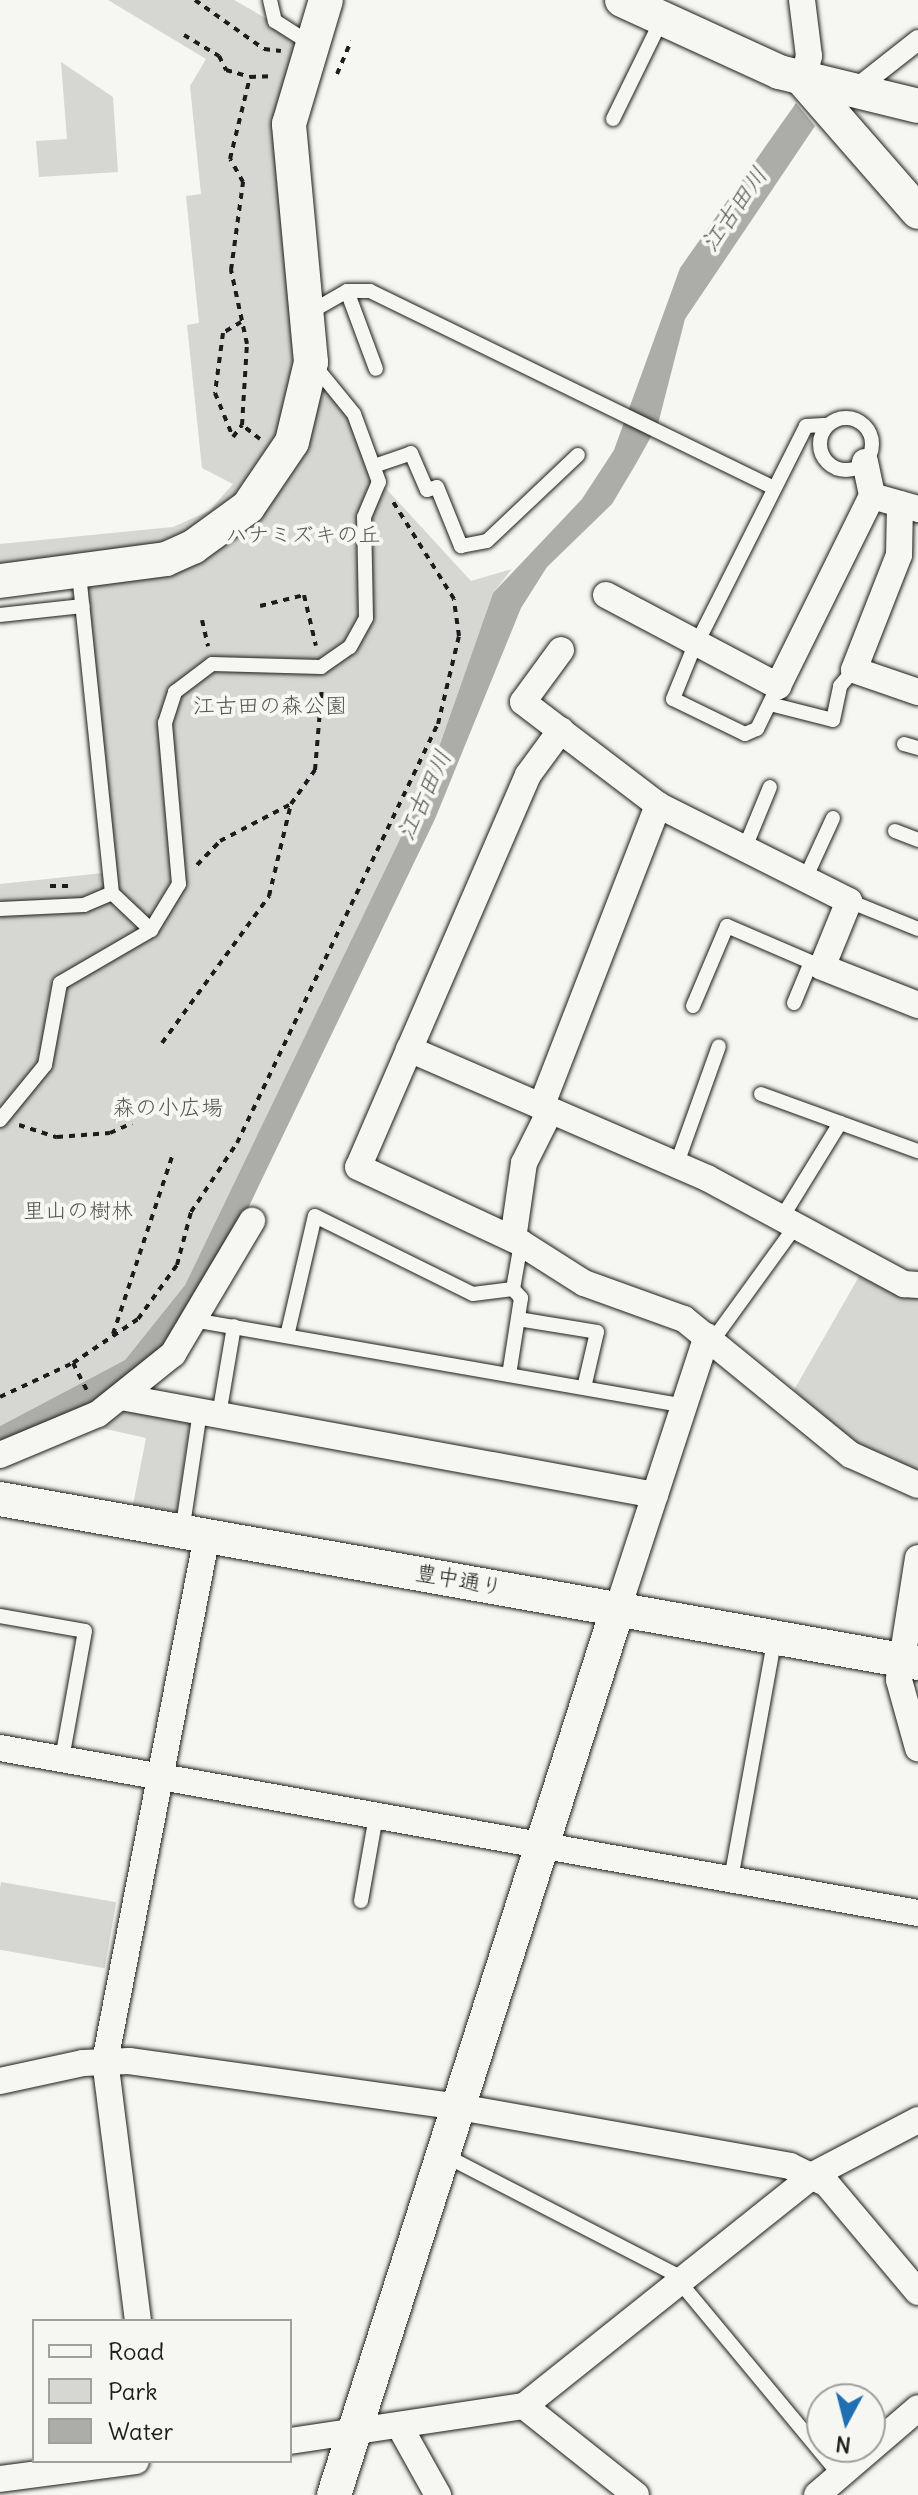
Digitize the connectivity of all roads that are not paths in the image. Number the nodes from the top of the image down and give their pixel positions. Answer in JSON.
{"nodes":[{"id":1,"x":270,"y":0,"type":"edge"},
{"id":2,"x":326,"y":0,"type":"edge"},
{"id":3,"x":622,"y":0,"type":"edge"},
{"id":4,"x":802,"y":0,"type":"edge"},
{"id":5,"x":663,"y":19,"type":"junction"},
{"id":6,"x":918,"y":40,"type":"edge"},
{"id":7,"x":304,"y":66,"type":"junction"},
{"id":8,"x":806,"y":83,"type":"junction"},
{"id":9,"x":842,"y":103,"type":"junction"},
{"id":10,"x":918,"y":106,"type":"edge"},
{"id":11,"x":613,"y":119,"type":"dead end"},
{"id":12,"x":918,"y":212,"type":"edge"},
{"id":13,"x":347,"y":291,"type":"junction"},
{"id":14,"x":306,"y":315,"type":"junction"},
{"id":15,"x":311,"y":362,"type":"junction"},
{"id":16,"x":376,"y":369,"type":"dead end"},
{"id":17,"x":828,"y":425,"type":"junction"},
{"id":18,"x":578,"y":455,"type":"dead end"},
{"id":19,"x":865,"y":462,"type":"junction"},
{"id":20,"x":374,"y":466,"type":"junction"},
{"id":21,"x":774,"y":488,"type":"junction"},
{"id":22,"x":872,"y":496,"type":"junction"},
{"id":23,"x":909,"y":507,"type":"edge"},
{"id":24,"x":0,"y":581,"type":"edge"},
{"id":25,"x":81,"y":590,"type":"junction"},
{"id":26,"x":606,"y":595,"type":"dead end"},
{"id":27,"x":0,"y":615,"type":"edge"},
{"id":28,"x":696,"y":643,"type":"junction"},
{"id":29,"x":561,"y":650,"type":"dead end"},
{"id":30,"x":854,"y":670,"type":"junction"},
{"id":31,"x":918,"y":692,"type":"edge"},
{"id":32,"x":774,"y":695,"type":"junction"},
{"id":33,"x":561,"y":730,"type":"junction"},
{"id":34,"x":770,"y":787,"type":"dead end"},
{"id":35,"x":658,"y":805,"type":"junction"},
{"id":36,"x":833,"y":818,"type":"dead end"},
{"id":37,"x":895,"y":831,"type":"dead end"},
{"id":38,"x":918,"y":840,"type":"edge"},
{"id":39,"x":744,"y":850,"type":"junction"},
{"id":40,"x":805,"y":879,"type":"junction"},
{"id":41,"x":112,"y":893,"type":"junction"},
{"id":42,"x":849,"y":901,"type":"junction"},
{"id":43,"x":0,"y":909,"type":"edge"},
{"id":44,"x":918,"y":929,"type":"edge"},
{"id":45,"x":151,"y":930,"type":"junction"},
{"id":46,"x":816,"y":965,"type":"junction"},
{"id":47,"x":794,"y":1003,"type":"dead end"},
{"id":48,"x":918,"y":1005,"type":"edge"},
{"id":49,"x":693,"y":1006,"type":"dead end"},
{"id":50,"x":719,"y":1046,"type":"dead end"},
{"id":51,"x":409,"y":1049,"type":"junction"},
{"id":52,"x":761,"y":1094,"type":"dead end"},
{"id":53,"x":545,"y":1109,"type":"junction"},
{"id":54,"x":1,"y":1120,"type":"edge"},
{"id":55,"x":840,"y":1123,"type":"junction"},
{"id":56,"x":918,"y":1151,"type":"edge"},
{"id":57,"x":676,"y":1166,"type":"junction"},
{"id":58,"x":252,"y":1221,"type":"dead end"},
{"id":59,"x":788,"y":1223,"type":"junction"},
{"id":60,"x":517,"y":1241,"type":"junction"},
{"id":61,"x":918,"y":1285,"type":"edge"},
{"id":62,"x":513,"y":1289,"type":"junction"},
{"id":63,"x":518,"y":1319,"type":"junction"},
{"id":64,"x":199,"y":1321,"type":"junction"},
{"id":65,"x":234,"y":1326,"type":"junction"},
{"id":66,"x":287,"y":1336,"type":"junction"},
{"id":67,"x":710,"y":1338,"type":"junction"},
{"id":68,"x":509,"y":1375,"type":"junction"},
{"id":69,"x":584,"y":1388,"type":"junction"},
{"id":70,"x":121,"y":1397,"type":"junction"},
{"id":71,"x":684,"y":1406,"type":"junction"},
{"id":72,"x":209,"y":1414,"type":"junction"},
{"id":73,"x":0,"y":1455,"type":"edge"},
{"id":74,"x":918,"y":1485,"type":"edge"},
{"id":75,"x":655,"y":1495,"type":"junction"},
{"id":76,"x":0,"y":1499,"type":"edge"},
{"id":77,"x":194,"y":1534,"type":"junction"},
{"id":78,"x":918,"y":1558,"type":"edge"},
{"id":79,"x":618,"y":1608,"type":"junction"},
{"id":80,"x":0,"y":1616,"type":"edge"},
{"id":81,"x":775,"y":1637,"type":"junction"},
{"id":82,"x":909,"y":1661,"type":"edge"},
{"id":83,"x":0,"y":1748,"type":"edge"},
{"id":84,"x":918,"y":1748,"type":"edge"},
{"id":85,"x":62,"y":1759,"type":"junction"},
{"id":86,"x":159,"y":1777,"type":"junction"},
{"id":87,"x":376,"y":1816,"type":"junction"},
{"id":88,"x":542,"y":1846,"type":"junction"},
{"id":89,"x":731,"y":1879,"type":"junction"},
{"id":90,"x":361,"y":1901,"type":"dead end"},
{"id":91,"x":918,"y":1913,"type":"edge"},
{"id":92,"x":105,"y":2061,"type":"junction"},
{"id":93,"x":0,"y":2081,"type":"edge"},
{"id":94,"x":459,"y":2107,"type":"junction"},
{"id":95,"x":918,"y":2120,"type":"edge"},
{"id":96,"x":444,"y":2154,"type":"junction"},
{"id":97,"x":813,"y":2175,"type":"junction"},
{"id":98,"x":680,"y":2279,"type":"junction"},
{"id":99,"x":918,"y":2292,"type":"edge"},
{"id":100,"x":138,"y":2319,"type":"edge"},
{"id":101,"x":524,"y":2406,"type":"junction"},
{"id":102,"x":918,"y":2408,"type":"edge"},
{"id":103,"x":400,"y":2427,"type":"junction"},
{"id":104,"x":355,"y":2432,"type":"junction"},
{"id":105,"x":292,"y":2441,"type":"edge"},
{"id":106,"x":121,"y":2463,"type":"edge"},
{"id":107,"x":840,"y":2475,"type":"junction"},
{"id":108,"x":0,"y":2479,"type":"edge"},
{"id":109,"x":334,"y":2495,"type":"edge"},
{"id":110,"x":438,"y":2495,"type":"edge"},
{"id":111,"x":636,"y":2495,"type":"edge"},
{"id":112,"x":817,"y":2495,"type":"edge"}],
"edges":[{"from":1,"to":7,"type":"lane"},
{"from":2,"to":7,"type":"street"},
{"from":3,"to":5,"type":"street"},
{"from":4,"to":8,"type":"street"},
{"from":5,"to":8,"type":"street"},
{"from":5,"to":11,"type":"lane"},
{"from":6,"to":9,"type":"street"},
{"from":7,"to":14,"type":"street"},
{"from":8,"to":9,"type":"street"},
{"from":9,"to":10,"type":"street"},
{"from":9,"to":12,"type":"street"},
{"from":13,"to":14,"type":"lane"},
{"from":13,"to":16,"type":"lane"},
{"from":13,"to":21,"type":"lane"},
{"from":14,"to":15,"type":"street"},
{"from":15,"to":20,"type":"lane"},
{"from":15,"to":25,"type":"street"},
{"from":17,"to":19,"type":"lane"},
{"from":17,"to":19,"type":"lane"},
{"from":17,"to":21,"type":"lane"},
{"from":18,"to":20,"type":"lane"},
{"from":19,"to":22,"type":"street"},
{"from":20,"to":45,"type":"lane"},
{"from":21,"to":28,"type":"lane"},
{"from":22,"to":23,"type":"street"},
{"from":22,"to":32,"type":"street"},
{"from":23,"to":30,"type":"street"},
{"from":24,"to":25,"type":"street"},
{"from":25,"to":27,"type":"lane"},
{"from":25,"to":41,"type":"lane"},
{"from":26,"to":28,"type":"street"},
{"from":28,"to":32,"type":"street"},
{"from":28,"to":32,"type":"lane"},
{"from":29,"to":33,"type":"street"},
{"from":30,"to":31,"type":"street"},
{"from":30,"to":32,"type":"lane"},
{"from":33,"to":35,"type":"street"},
{"from":33,"to":51,"type":"street"},
{"from":34,"to":39,"type":"lane"},
{"from":35,"to":39,"type":"street"},
{"from":35,"to":53,"type":"street"},
{"from":36,"to":40,"type":"lane"},
{"from":37,"to":38,"type":"lane"},
{"from":39,"to":40,"type":"street"},
{"from":40,"to":42,"type":"street"},
{"from":41,"to":43,"type":"lane"},
{"from":41,"to":45,"type":"lane"},
{"from":42,"to":44,"type":"lane"},
{"from":42,"to":46,"type":"street"},
{"from":45,"to":54,"type":"lane"},
{"from":46,"to":47,"type":"lane"},
{"from":46,"to":48,"type":"street"},
{"from":46,"to":49,"type":"lane"},
{"from":50,"to":57,"type":"lane"},
{"from":51,"to":53,"type":"street"},
{"from":51,"to":60,"type":"street"},
{"from":52,"to":55,"type":"lane"},
{"from":53,"to":57,"type":"street"},
{"from":53,"to":60,"type":"street"},
{"from":55,"to":56,"type":"lane"},
{"from":55,"to":59,"type":"lane"},
{"from":57,"to":59,"type":"street"},
{"from":58,"to":64,"type":"street"},
{"from":59,"to":61,"type":"street"},
{"from":59,"to":67,"type":"lane"},
{"from":60,"to":62,"type":"lane"},
{"from":60,"to":67,"type":"street"},
{"from":62,"to":63,"type":"lane"},
{"from":62,"to":66,"type":"lane"},
{"from":63,"to":68,"type":"lane"},
{"from":63,"to":69,"type":"lane"},
{"from":64,"to":65,"type":"lane"},
{"from":64,"to":70,"type":"street"},
{"from":65,"to":66,"type":"lane"},
{"from":65,"to":72,"type":"lane"},
{"from":66,"to":68,"type":"lane"},
{"from":67,"to":71,"type":"street"},
{"from":67,"to":74,"type":"street"},
{"from":68,"to":69,"type":"lane"},
{"from":69,"to":71,"type":"lane"},
{"from":70,"to":72,"type":"street"},
{"from":70,"to":73,"type":"street"},
{"from":71,"to":75,"type":"street"},
{"from":72,"to":75,"type":"street"},
{"from":72,"to":77,"type":"lane"},
{"from":75,"to":79,"type":"street"},
{"from":76,"to":77,"type":"street","name":"豊中通り"},
{"from":77,"to":79,"type":"street","name":"豊中通り"},
{"from":77,"to":86,"type":"street"},
{"from":78,"to":82,"type":"street"},
{"from":79,"to":81,"type":"street","name":"豊中通り"},
{"from":79,"to":88,"type":"street"},
{"from":80,"to":85,"type":"lane"},
{"from":81,"to":82,"type":"street","name":"豊中通り"},
{"from":81,"to":89,"type":"lane"},
{"from":82,"to":84,"type":"street"},
{"from":83,"to":85,"type":"street"},
{"from":85,"to":86,"type":"street"},
{"from":86,"to":87,"type":"street"},
{"from":86,"to":92,"type":"street"},
{"from":87,"to":88,"type":"street"},
{"from":87,"to":90,"type":"lane"},
{"from":88,"to":89,"type":"street"},
{"from":88,"to":94,"type":"street"},
{"from":89,"to":91,"type":"street"},
{"from":92,"to":93,"type":"street"},
{"from":92,"to":94,"type":"street"},
{"from":92,"to":100,"type":"street"},
{"from":94,"to":96,"type":"street"},
{"from":94,"to":97,"type":"street"},
{"from":95,"to":97,"type":"street"},
{"from":96,"to":98,"type":"lane"},
{"from":96,"to":104,"type":"street"},
{"from":97,"to":98,"type":"street"},
{"from":97,"to":99,"type":"street"},
{"from":98,"to":101,"type":"street"},
{"from":98,"to":107,"type":"lane"},
{"from":101,"to":103,"type":"street"},
{"from":101,"to":111,"type":"street"},
{"from":102,"to":107,"type":"street"},
{"from":103,"to":104,"type":"street"},
{"from":103,"to":110,"type":"street"},
{"from":104,"to":105,"type":"street"},
{"from":104,"to":109,"type":"street"},
{"from":106,"to":108,"type":"street"},
{"from":107,"to":112,"type":"street"}]}
